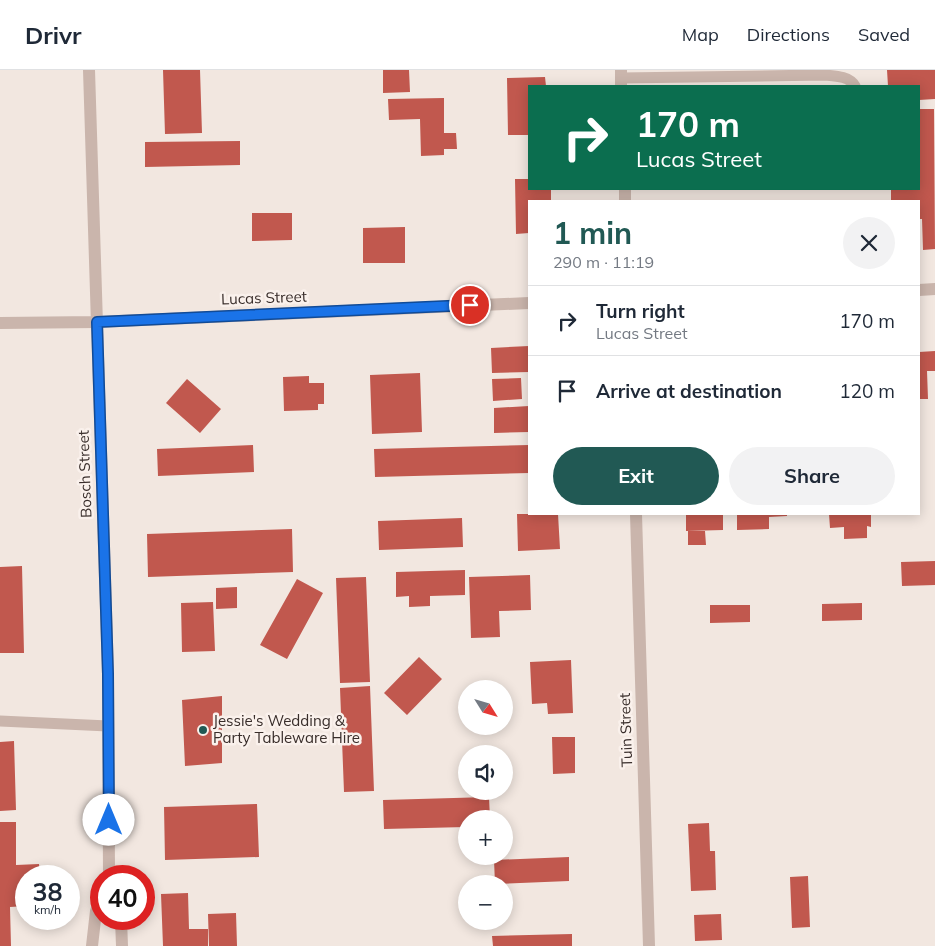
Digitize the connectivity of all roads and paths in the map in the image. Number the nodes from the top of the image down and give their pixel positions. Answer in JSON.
{"nodes":[{"id":1,"x":89,"y":70,"type":"edge"},
{"id":2,"x":621,"y":78,"type":"edge"},
{"id":3,"x":854,"y":85,"type":"edge"},
{"id":4,"x":935,"y":289,"type":"edge"},
{"id":5,"x":920,"y":290,"type":"edge"},
{"id":6,"x":528,"y":303,"type":"edge"},
{"id":7,"x":97,"y":322,"type":"junction"},
{"id":8,"x":0,"y":324,"type":"edge"},
{"id":9,"x":636,"y":515,"type":"edge"},
{"id":10,"x":0,"y":721,"type":"edge"},
{"id":11,"x":108,"y":726,"type":"junction"},
{"id":12,"x":109,"y":865,"type":"edge"},
{"id":13,"x":94,"y":930,"type":"edge"},
{"id":14,"x":121,"y":930,"type":"edge"},
{"id":15,"x":92,"y":946,"type":"edge"},
{"id":16,"x":122,"y":946,"type":"edge"},
{"id":17,"x":649,"y":946,"type":"edge"}],
"edges":[{"from":1,"to":7,"type":"street","name":"Bosch Street"},
{"from":2,"to":3,"type":"lane"},
{"from":4,"to":5,"type":"street"},
{"from":6,"to":7,"type":"street","name":"Lucas Street"},
{"from":7,"to":8,"type":"street","name":"Lucas Street"},
{"from":7,"to":11,"type":"street","name":"Bosch Street"},
{"from":9,"to":17,"type":"street","name":"Tuin Street"},
{"from":10,"to":11,"type":"lane"},
{"from":11,"to":12,"type":"street","name":"Bosch Street"},
{"from":13,"to":15,"type":"street"},
{"from":14,"to":16,"type":"street"}]}
